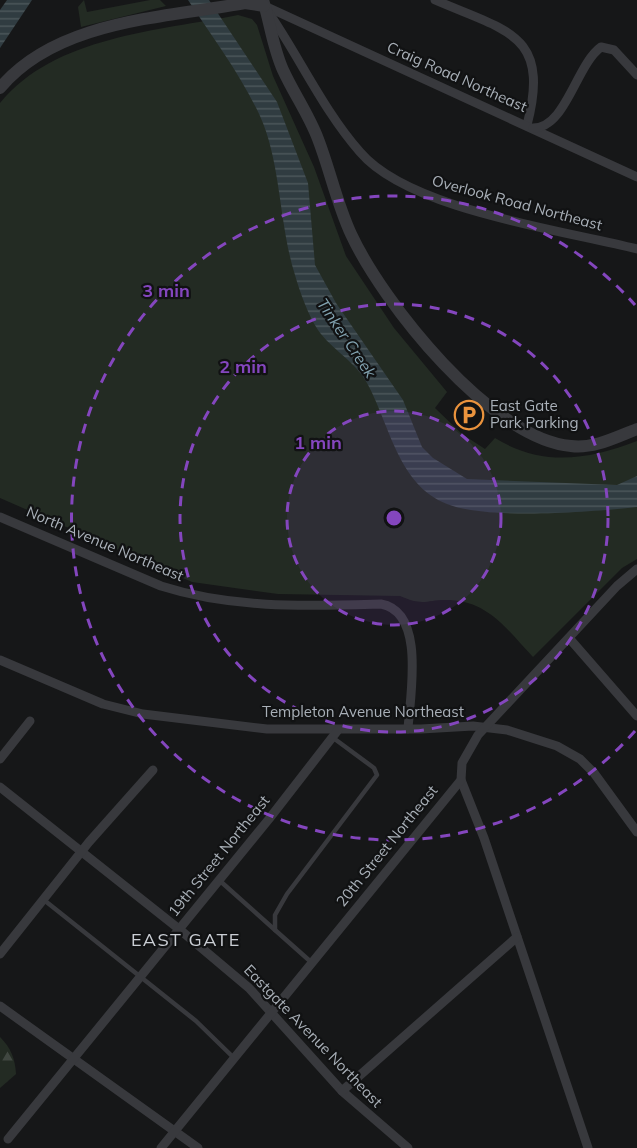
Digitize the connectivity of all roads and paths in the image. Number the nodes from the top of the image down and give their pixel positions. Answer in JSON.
{"nodes":[{"id":1,"x":435,"y":0,"type":"edge"},
{"id":2,"x":264,"y":3,"type":"edge"},
{"id":3,"x":637,"y":75,"type":"edge"},
{"id":4,"x":0,"y":88,"type":"edge"},
{"id":5,"x":530,"y":126,"type":"junction"},
{"id":6,"x":637,"y":177,"type":"edge"},
{"id":7,"x":637,"y":249,"type":"edge"},
{"id":8,"x":637,"y":429,"type":"edge"},
{"id":9,"x":0,"y":517,"type":"edge"},
{"id":10,"x":637,"y":568,"type":"edge"},
{"id":11,"x":569,"y":638,"type":"junction"},
{"id":12,"x":0,"y":660,"type":"edge"},
{"id":13,"x":637,"y":716,"type":"edge"},
{"id":14,"x":30,"y":721,"type":"dead end"},
{"id":15,"x":486,"y":726,"type":"junction"},
{"id":16,"x":408,"y":729,"type":"junction"},
{"id":17,"x":335,"y":733,"type":"junction"},
{"id":18,"x":0,"y":759,"type":"edge"},
{"id":19,"x":153,"y":770,"type":"dead end"},
{"id":20,"x":461,"y":780,"type":"junction"},
{"id":21,"x":0,"y":787,"type":"edge"},
{"id":22,"x":637,"y":832,"type":"edge"},
{"id":23,"x":82,"y":852,"type":"junction"},
{"id":24,"x":219,"y":880,"type":"junction"},
{"id":25,"x":44,"y":900,"type":"junction"},
{"id":26,"x":179,"y":929,"type":"junction"},
{"id":27,"x":275,"y":930,"type":"junction"},
{"id":28,"x":517,"y":937,"type":"junction"},
{"id":29,"x":0,"y":954,"type":"edge"},
{"id":30,"x":311,"y":962,"type":"junction"},
{"id":31,"x":140,"y":977,"type":"junction"},
{"id":32,"x":0,"y":1006,"type":"edge"},
{"id":33,"x":272,"y":1011,"type":"junction"},
{"id":34,"x":234,"y":1058,"type":"junction"},
{"id":35,"x":74,"y":1059,"type":"junction"},
{"id":36,"x":342,"y":1091,"type":"junction"},
{"id":37,"x":175,"y":1131,"type":"junction"},
{"id":38,"x":8,"y":1139,"type":"dead end"},
{"id":39,"x":161,"y":1148,"type":"edge"},
{"id":40,"x":198,"y":1148,"type":"edge"},
{"id":41,"x":408,"y":1148,"type":"edge"},
{"id":42,"x":588,"y":1148,"type":"edge"}],
"edges":[{"from":1,"to":5,"type":"street"},
{"from":2,"to":4,"type":"street"},
{"from":2,"to":5,"type":"street","name":"Craig Road Northeast"},
{"from":2,"to":7,"type":"street","name":"Overlook Road Northeast"},
{"from":2,"to":8,"type":"street"},
{"from":3,"to":5,"type":"street"},
{"from":5,"to":6,"type":"street","name":"Craig Road Northeast"},
{"from":9,"to":16,"type":"street","name":"North Avenue Northeast"},
{"from":10,"to":11,"type":"street","name":"20th Street Northeast"},
{"from":11,"to":13,"type":"street"},
{"from":11,"to":15,"type":"street","name":"20th Street Northeast"},
{"from":12,"to":17,"type":"street","name":"Templeton Avenue Northeast"},
{"from":14,"to":18,"type":"street"},
{"from":15,"to":16,"type":"street","name":"Templeton Avenue Northeast"},
{"from":15,"to":20,"type":"street","name":"20th Street Northeast"},
{"from":15,"to":22,"type":"street","name":"Templeton Avenue Northeast"},
{"from":16,"to":17,"type":"street","name":"Templeton Avenue Northeast"},
{"from":17,"to":24,"type":"street","name":"19th Street Northeast"},
{"from":17,"to":27,"type":"lane"},
{"from":19,"to":23,"type":"street"},
{"from":20,"to":28,"type":"street"},
{"from":20,"to":30,"type":"street","name":"20th Street Northeast"},
{"from":21,"to":23,"type":"street","name":"Eastgate Avenue Northeast"},
{"from":23,"to":25,"type":"street"},
{"from":23,"to":26,"type":"street","name":"Eastgate Avenue Northeast"},
{"from":24,"to":26,"type":"street","name":"19th Street Northeast"},
{"from":24,"to":27,"type":"lane"},
{"from":25,"to":29,"type":"street"},
{"from":25,"to":31,"type":"lane"},
{"from":26,"to":31,"type":"street","name":"19th Street Northeast"},
{"from":26,"to":33,"type":"street","name":"Eastgate Avenue Northeast"},
{"from":27,"to":30,"type":"lane"},
{"from":28,"to":36,"type":"street"},
{"from":28,"to":42,"type":"street"},
{"from":30,"to":33,"type":"street","name":"20th Street Northeast"},
{"from":31,"to":34,"type":"lane"},
{"from":31,"to":35,"type":"street","name":"19th Street Northeast"},
{"from":32,"to":35,"type":"street"},
{"from":33,"to":34,"type":"street","name":"20th Street Northeast"},
{"from":33,"to":36,"type":"street","name":"Eastgate Avenue Northeast"},
{"from":34,"to":37,"type":"street","name":"20th Street Northeast"},
{"from":35,"to":37,"type":"street"},
{"from":35,"to":38,"type":"street","name":"19th Street Northeast"},
{"from":36,"to":41,"type":"street","name":"Eastgate Avenue Northeast"},
{"from":37,"to":39,"type":"street","name":"20th Street Northeast"},
{"from":37,"to":40,"type":"street"}]}
